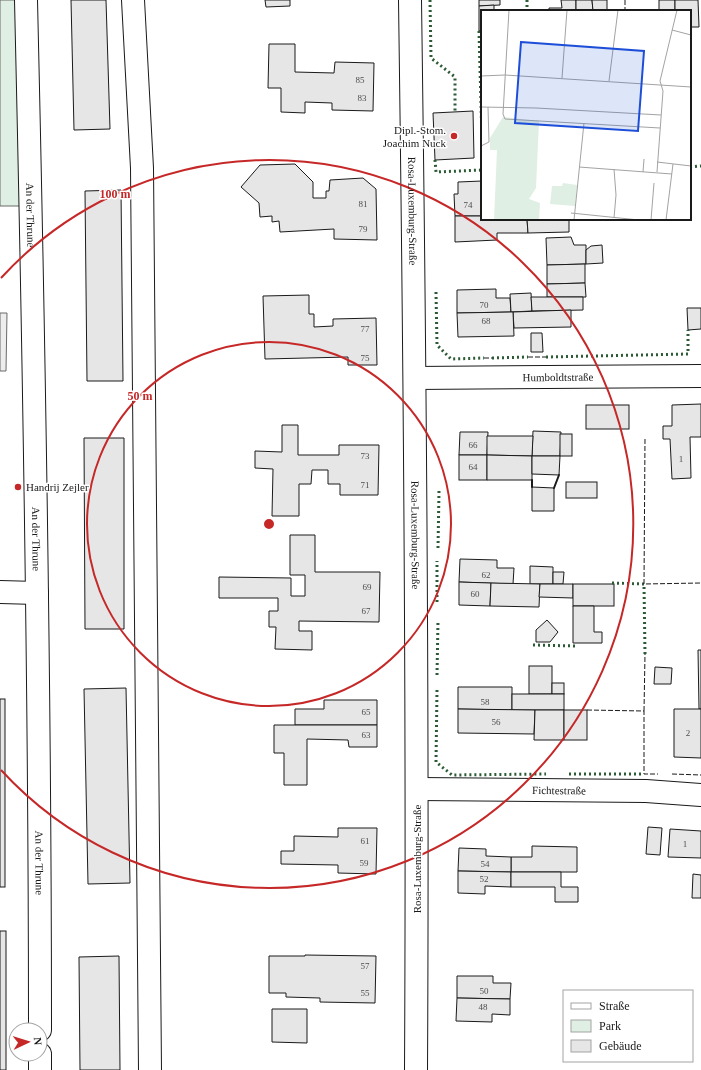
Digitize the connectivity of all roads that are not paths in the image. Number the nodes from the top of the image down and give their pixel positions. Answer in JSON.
{"nodes":[{"id":1,"x":26,"y":0,"type":"edge"},
{"id":2,"x":133,"y":0,"type":"edge"},
{"id":3,"x":410,"y":0,"type":"edge"},
{"id":4,"x":701,"y":376,"type":"edge"},
{"id":5,"x":415,"y":378,"type":"junction"},
{"id":6,"x":0,"y":592,"type":"edge"},
{"id":7,"x":37,"y":593,"type":"junction"},
{"id":8,"x":418,"y":790,"type":"junction"},
{"id":9,"x":701,"y":795,"type":"edge"},
{"id":10,"x":40,"y":1022,"type":"edge"},
{"id":11,"x":150,"y":1070,"type":"edge"},
{"id":12,"x":416,"y":1070,"type":"edge"}],
"edges":[{"from":1,"to":7,"type":"street","name":"An der Thrune"},
{"from":2,"to":11,"type":"street"},
{"from":3,"to":5,"type":"street","name":"Rosa-Luxemburg-Straße"},
{"from":4,"to":5,"type":"street","name":"Humboldtstraße"},
{"from":5,"to":8,"type":"street","name":"Rosa-Luxemburg-Straße"},
{"from":6,"to":7,"type":"street"},
{"from":7,"to":10,"type":"street","name":"An der Thrune"},
{"from":8,"to":9,"type":"street","name":"Fichtestraße"},
{"from":8,"to":12,"type":"street","name":"Rosa-Luxemburg-Straße"}]}
